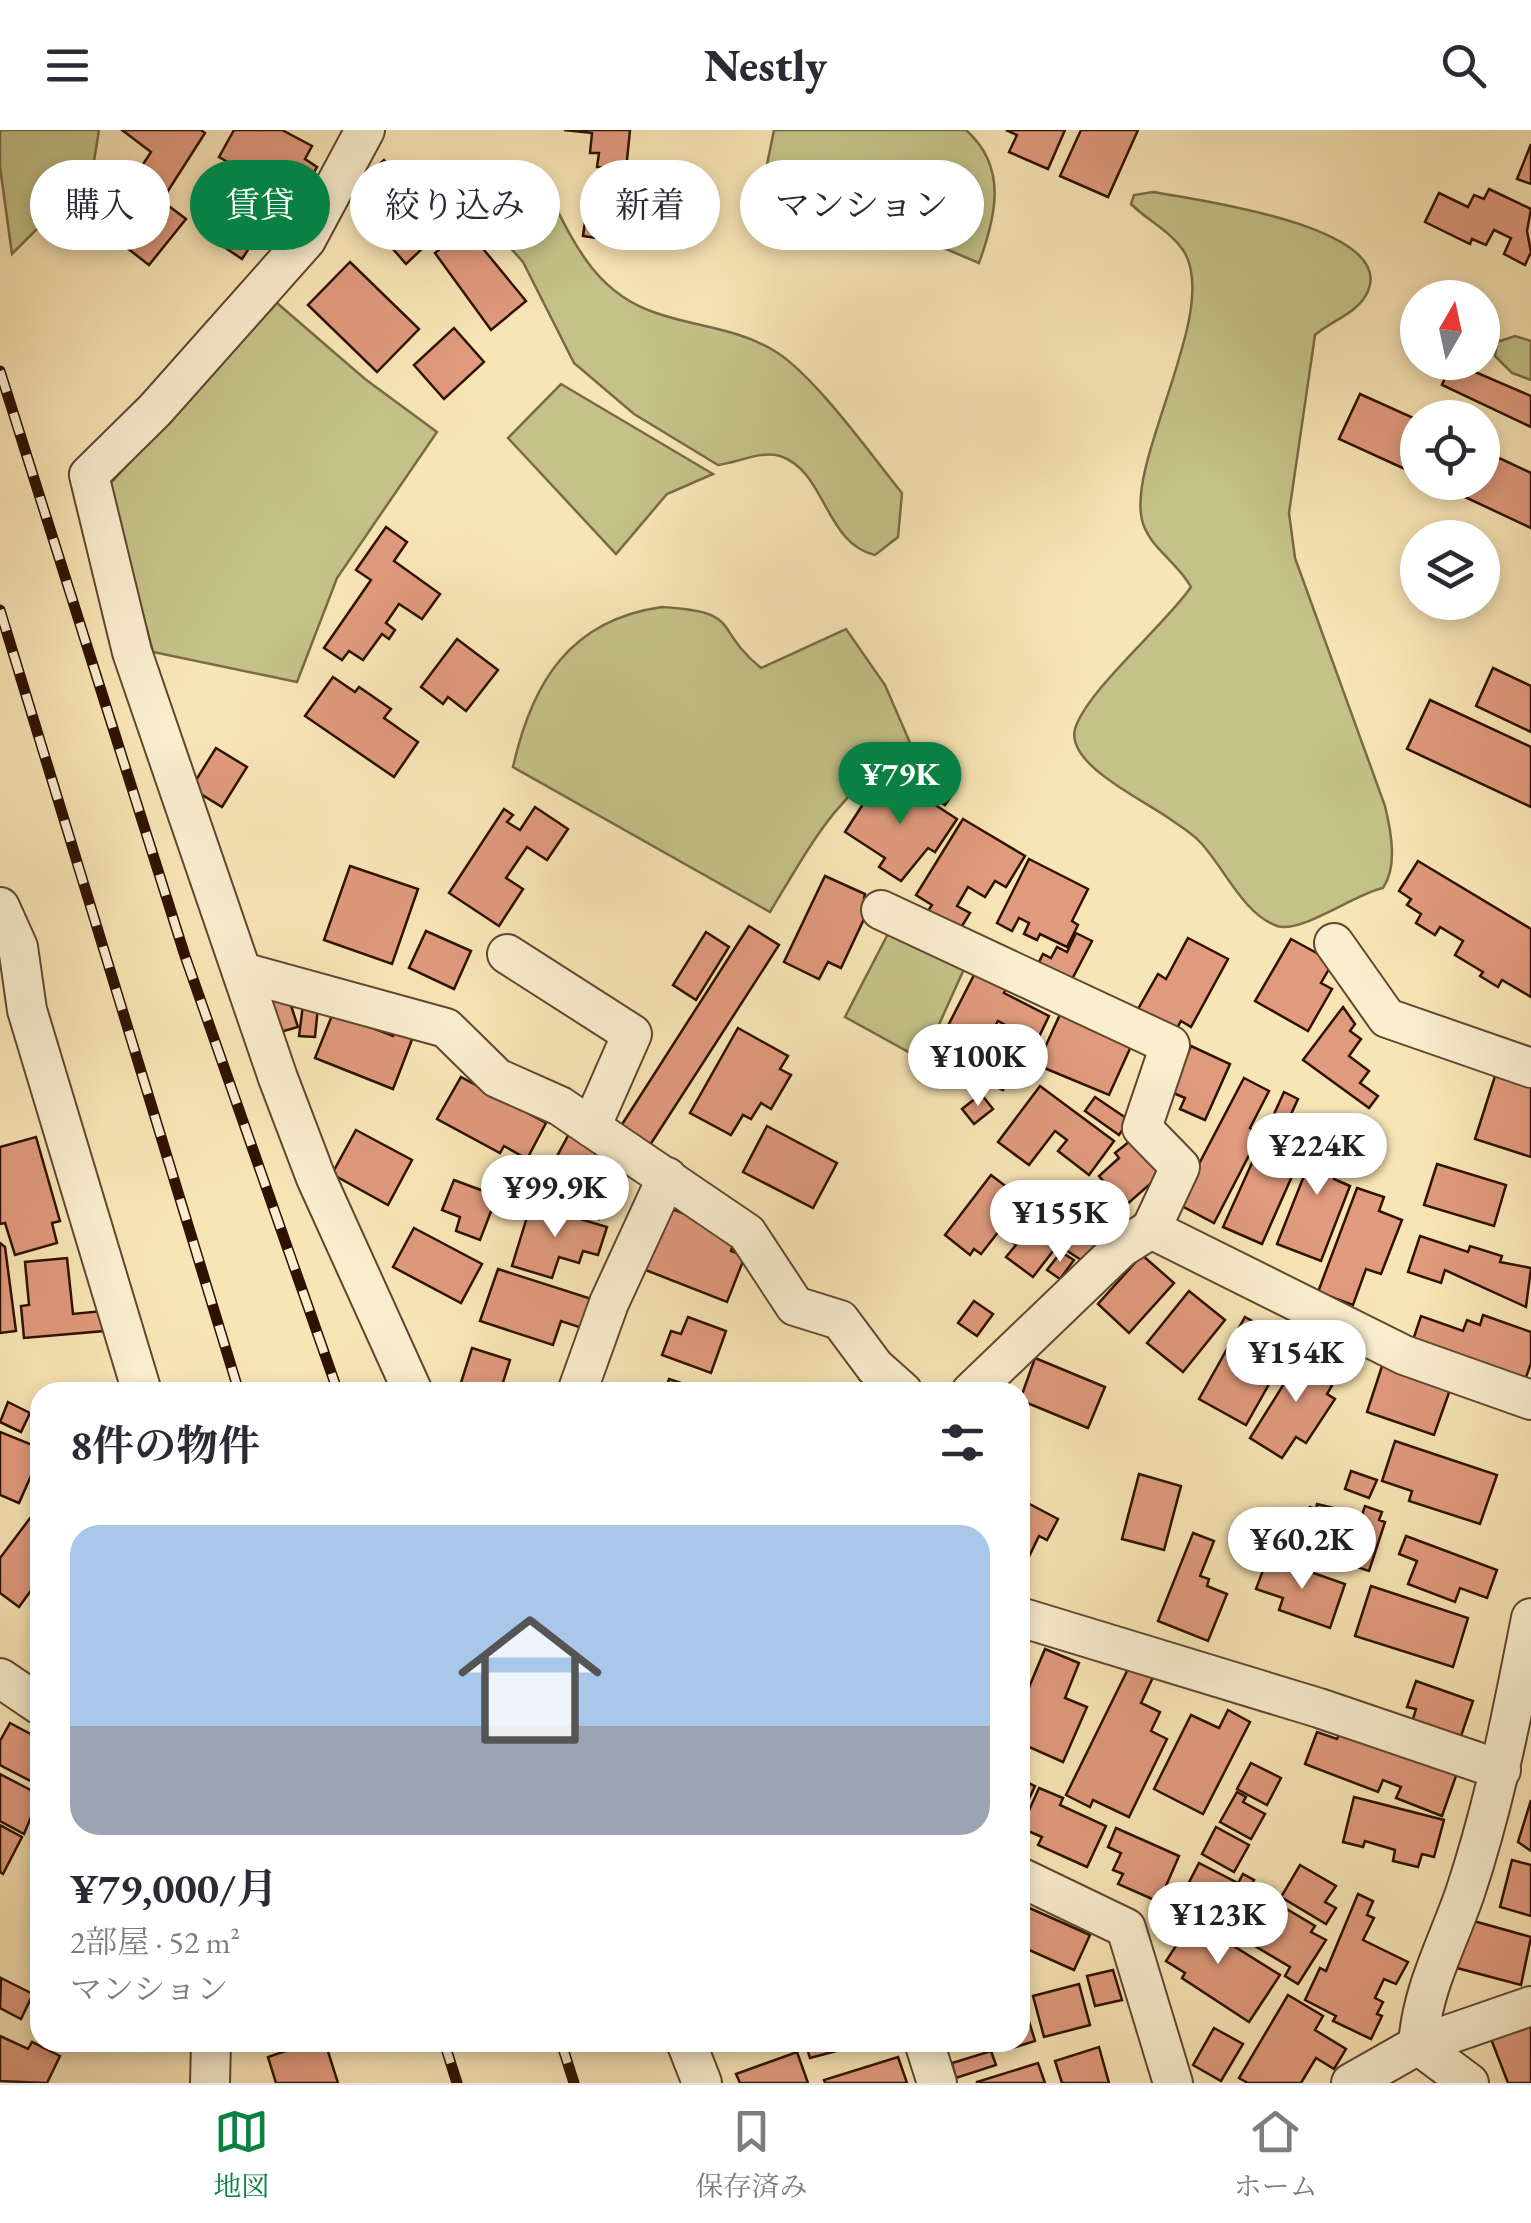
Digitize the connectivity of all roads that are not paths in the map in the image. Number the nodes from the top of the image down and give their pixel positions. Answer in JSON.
{"nodes":[{"id":1,"x":365,"y":130,"type":"edge"},
{"id":2,"x":0,"y":907,"type":"edge"},
{"id":3,"x":881,"y":910,"type":"dead end"},
{"id":4,"x":1334,"y":943,"type":"dead end"},
{"id":5,"x":507,"y":954,"type":"dead end"},
{"id":6,"x":242,"y":972,"type":"junction"},
{"id":7,"x":1531,"y":1068,"type":"edge"},
{"id":8,"x":591,"y":1126,"type":"junction"},
{"id":9,"x":666,"y":1176,"type":"junction"},
{"id":10,"x":1151,"y":1229,"type":"junction"},
{"id":11,"x":139,"y":1382,"type":"edge"},
{"id":12,"x":408,"y":1382,"type":"edge"},
{"id":13,"x":580,"y":1382,"type":"edge"},
{"id":14,"x":892,"y":1382,"type":"edge"},
{"id":15,"x":981,"y":1382,"type":"edge"},
{"id":16,"x":1531,"y":1400,"type":"edge"},
{"id":17,"x":1531,"y":1618,"type":"edge"},
{"id":18,"x":1030,"y":1620,"type":"edge"},
{"id":19,"x":0,"y":1678,"type":"edge"},
{"id":20,"x":30,"y":1698,"type":"edge"},
{"id":21,"x":1501,"y":1770,"type":"junction"},
{"id":22,"x":1030,"y":1882,"type":"edge"},
{"id":23,"x":1531,"y":2006,"type":"edge"},
{"id":24,"x":1418,"y":2044,"type":"junction"},
{"id":25,"x":211,"y":2052,"type":"edge"},
{"id":26,"x":690,"y":2052,"type":"edge"},
{"id":27,"x":927,"y":2052,"type":"edge"},
{"id":28,"x":210,"y":2083,"type":"edge"},
{"id":29,"x":702,"y":2083,"type":"edge"},
{"id":30,"x":938,"y":2083,"type":"edge"},
{"id":31,"x":1174,"y":2083,"type":"edge"},
{"id":32,"x":1351,"y":2083,"type":"edge"},
{"id":33,"x":1469,"y":2083,"type":"edge"}],
"edges":[{"from":1,"to":6,"type":"street"},
{"from":2,"to":11,"type":"street"},
{"from":3,"to":10,"type":"street"},
{"from":4,"to":7,"type":"street"},
{"from":5,"to":8,"type":"street"},
{"from":6,"to":8,"type":"street"},
{"from":6,"to":12,"type":"street"},
{"from":8,"to":9,"type":"street"},
{"from":9,"to":13,"type":"street"},
{"from":9,"to":14,"type":"street"},
{"from":10,"to":15,"type":"street"},
{"from":10,"to":16,"type":"street"},
{"from":17,"to":21,"type":"street"},
{"from":18,"to":21,"type":"street"},
{"from":19,"to":20,"type":"street"},
{"from":21,"to":24,"type":"street"},
{"from":22,"to":31,"type":"street"},
{"from":23,"to":24,"type":"street"},
{"from":24,"to":32,"type":"street"},
{"from":24,"to":33,"type":"street"},
{"from":25,"to":28,"type":"street"},
{"from":26,"to":29,"type":"street"},
{"from":27,"to":30,"type":"street"}]}
